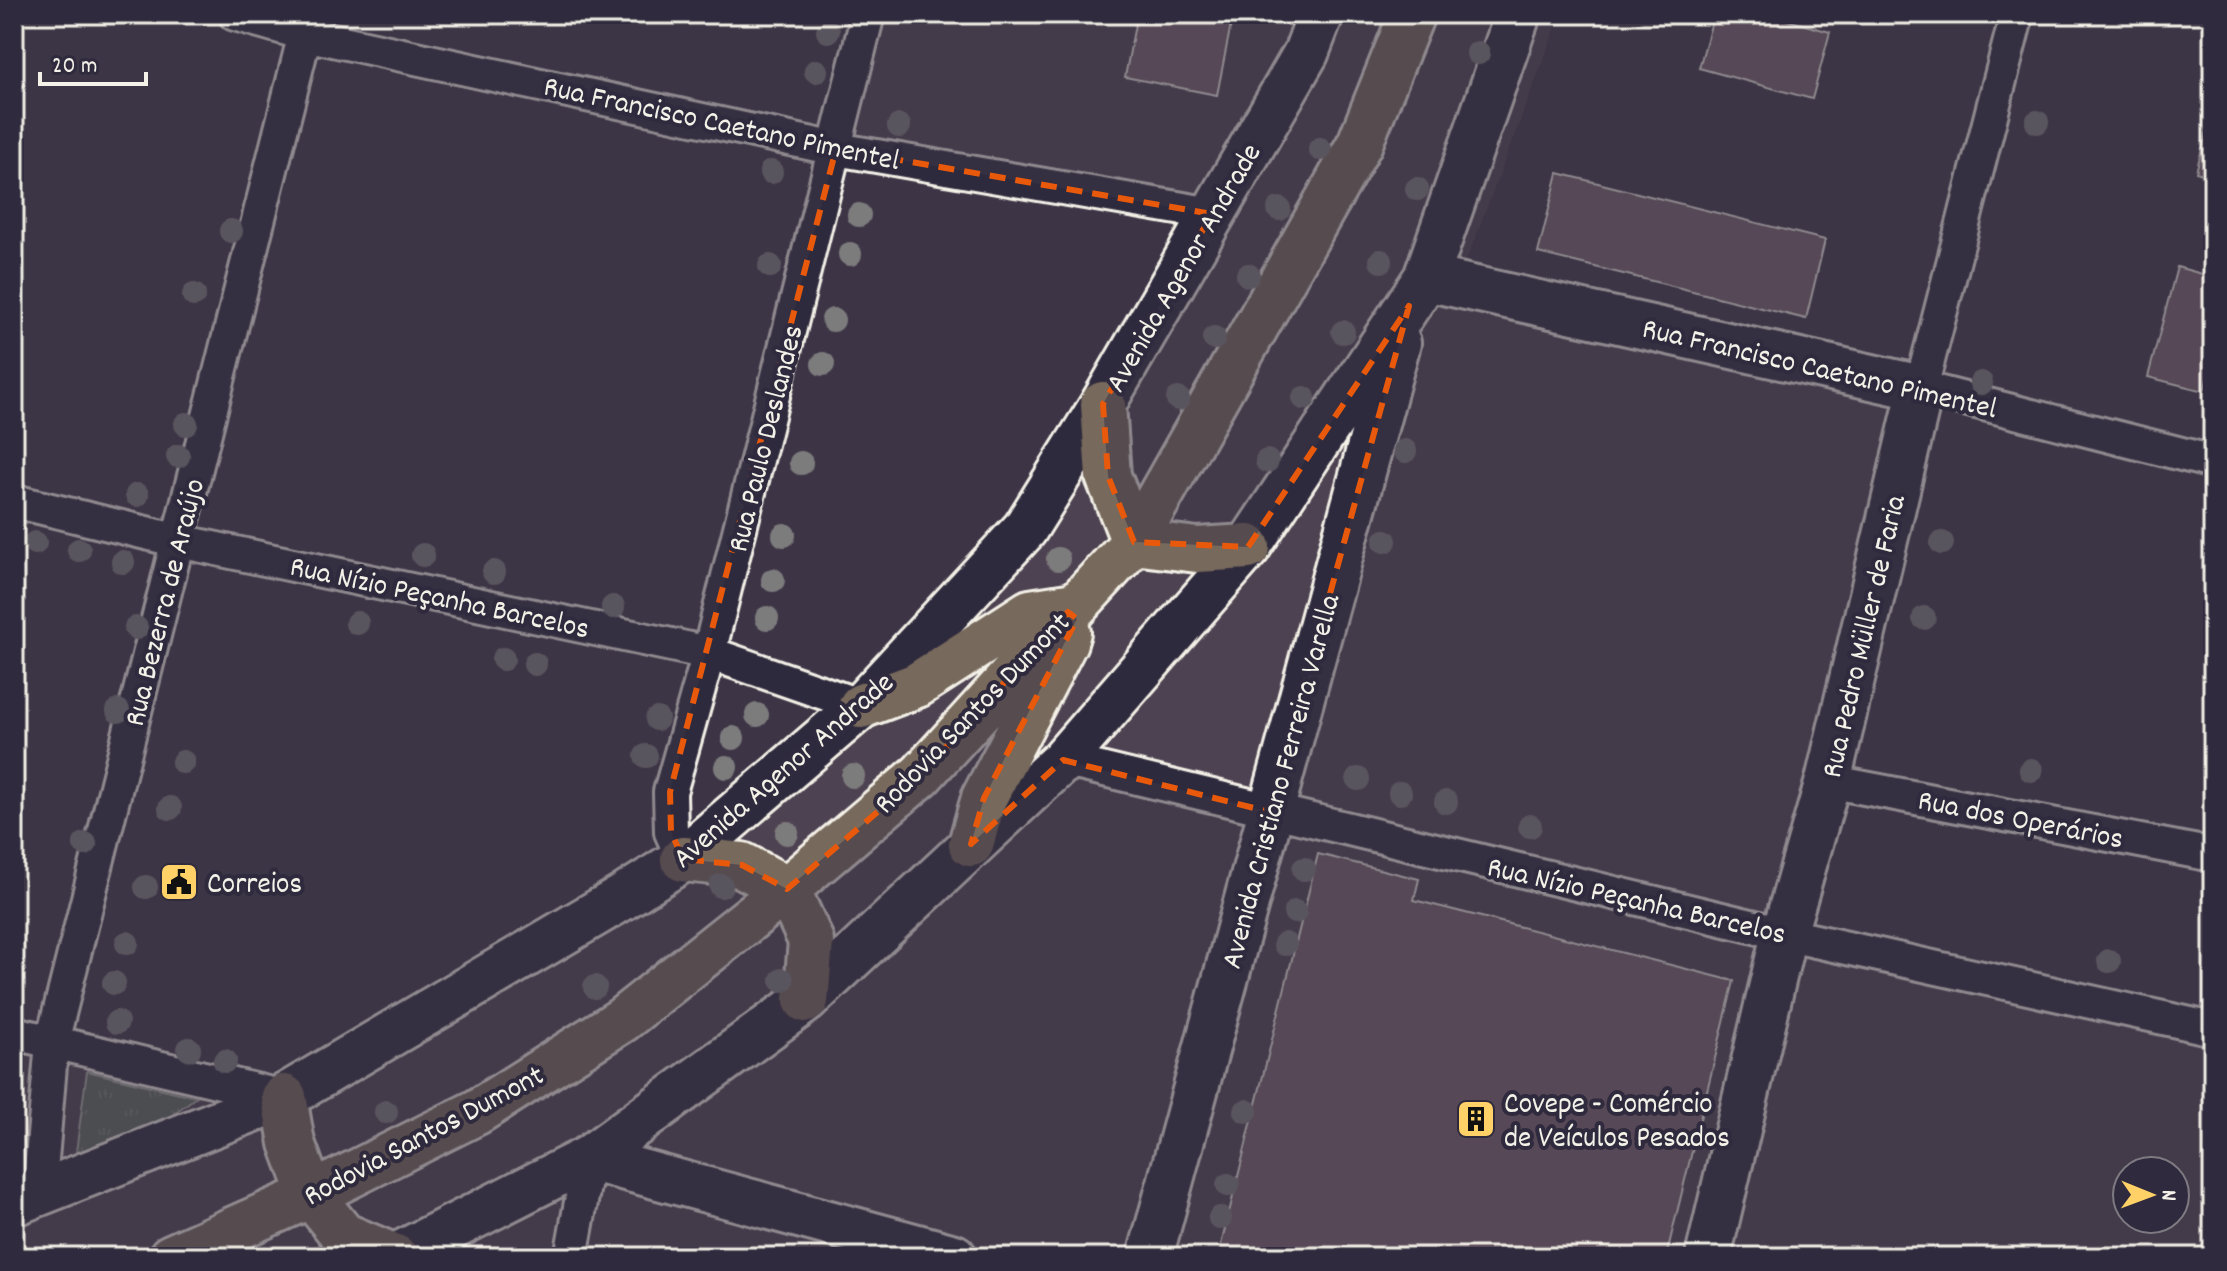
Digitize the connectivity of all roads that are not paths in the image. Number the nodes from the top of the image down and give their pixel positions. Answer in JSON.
{"nodes":[{"id":1,"x":235,"y":14,"type":"edge"},
{"id":2,"x":868,"y":14,"type":"edge"},
{"id":3,"x":1321,"y":14,"type":"edge"},
{"id":4,"x":1412,"y":14,"type":"edge"},
{"id":5,"x":1518,"y":14,"type":"edge"},
{"id":6,"x":2017,"y":14,"type":"edge"},
{"id":7,"x":307,"y":24,"type":"edge"},
{"id":8,"x":836,"y":149,"type":"junction"},
{"id":9,"x":1212,"y":214,"type":"junction"},
{"id":10,"x":1418,"y":292,"type":"junction"},
{"id":11,"x":1921,"y":388,"type":"junction"},
{"id":12,"x":1103,"y":404,"type":"junction"},
{"id":13,"x":2213,"y":462,"type":"edge"},
{"id":14,"x":14,"y":501,"type":"edge"},
{"id":15,"x":179,"y":541,"type":"junction"},
{"id":16,"x":1134,"y":542,"type":"junction"},
{"id":17,"x":1248,"y":547,"type":"junction"},
{"id":18,"x":1075,"y":605,"type":"junction"},
{"id":19,"x":709,"y":653,"type":"junction"},
{"id":20,"x":861,"y":706,"type":"junction"},
{"id":21,"x":1063,"y":760,"type":"junction"},
{"id":22,"x":1828,"y":781,"type":"junction"},
{"id":23,"x":1270,"y":812,"type":"junction"},
{"id":24,"x":971,"y":844,"type":"junction"},
{"id":25,"x":2213,"y":855,"type":"edge"},
{"id":26,"x":683,"y":859,"type":"junction"},
{"id":27,"x":787,"y":889,"type":"junction"},
{"id":28,"x":1784,"y":934,"type":"junction"},
{"id":29,"x":806,"y":1000,"type":"junction"},
{"id":30,"x":2213,"y":1029,"type":"edge"},
{"id":31,"x":14,"y":1033,"type":"edge"},
{"id":32,"x":52,"y":1042,"type":"junction"},
{"id":33,"x":284,"y":1097,"type":"junction"},
{"id":34,"x":589,"y":1158,"type":"junction"},
{"id":35,"x":311,"y":1195,"type":"junction"},
{"id":36,"x":26,"y":1198,"type":"edge"},
{"id":37,"x":171,"y":1257,"type":"edge"},
{"id":38,"x":395,"y":1257,"type":"edge"},
{"id":39,"x":571,"y":1257,"type":"edge"},
{"id":40,"x":954,"y":1257,"type":"edge"},
{"id":41,"x":1150,"y":1257,"type":"edge"},
{"id":42,"x":1708,"y":1257,"type":"edge"}],
"edges":[{"from":1,"to":7,"type":"street","name":"Rua Francisco Caetano Pimentel"},
{"from":2,"to":8,"type":"street","name":"Rua Paulo Deslandes"},
{"from":3,"to":9,"type":"main road","name":"Avenida Agenor Andrade"},
{"from":4,"to":16,"type":"highway","name":"Rodovia Santos Dumont"},
{"from":5,"to":10,"type":"main road"},
{"from":6,"to":11,"type":"street","name":"Rua Pedro Müller de Faria"},
{"from":7,"to":8,"type":"street","name":"Rua Francisco Caetano Pimentel"},
{"from":7,"to":15,"type":"street","name":"Rua Bezerra de Araújo"},
{"from":8,"to":9,"type":"street","name":"Rua Francisco Caetano Pimentel"},
{"from":8,"to":19,"type":"street","name":"Rua Paulo Deslandes"},
{"from":9,"to":12,"type":"main road","name":"Avenida Agenor Andrade"},
{"from":10,"to":11,"type":"main road","name":"Rua Francisco Caetano Pimentel"},
{"from":10,"to":17,"type":"main road"},
{"from":10,"to":23,"type":"main road","name":"Avenida Cristiano Ferreira Varella"},
{"from":11,"to":13,"type":"street","name":"Rua Francisco Caetano Pimentel"},
{"from":11,"to":22,"type":"main road","name":"Rua Pedro Müller de Faria"},
{"from":12,"to":16,"type":"highway"},
{"from":12,"to":20,"type":"main road","name":"Avenida Agenor Andrade"},
{"from":14,"to":15,"type":"street","name":"Rua Nízio Peçanha Barcelos"},
{"from":15,"to":19,"type":"street","name":"Rua Nízio Peçanha Barcelos"},
{"from":15,"to":32,"type":"street","name":"Rua Bezerra de Araújo"},
{"from":16,"to":17,"type":"highway"},
{"from":16,"to":18,"type":"highway","name":"Rodovia Santos Dumont"},
{"from":17,"to":21,"type":"main road"},
{"from":18,"to":20,"type":"highway"},
{"from":18,"to":24,"type":"highway"},
{"from":18,"to":27,"type":"highway","name":"Rodovia Santos Dumont"},
{"from":19,"to":20,"type":"street","name":"Rua Nízio Peçanha Barcelos"},
{"from":19,"to":26,"type":"street","name":"Rua Paulo Deslandes"},
{"from":20,"to":26,"type":"main road","name":"Avenida Agenor Andrade"},
{"from":21,"to":23,"type":"street","name":"Rua Nízio Peçanha Barcelos"},
{"from":21,"to":24,"type":"main road"},
{"from":22,"to":25,"type":"street","name":"Rua dos Operários"},
{"from":22,"to":28,"type":"main road","name":"Rua Pedro Müller de Faria"},
{"from":23,"to":28,"type":"street","name":"Rua Nízio Peçanha Barcelos"},
{"from":23,"to":41,"type":"main road","name":"Avenida Cristiano Ferreira Varella"},
{"from":24,"to":29,"type":"main road"},
{"from":26,"to":27,"type":"highway"},
{"from":26,"to":33,"type":"main road","name":"Avenida Agenor Andrade"},
{"from":27,"to":29,"type":"highway"},
{"from":27,"to":35,"type":"highway","name":"Rodovia Santos Dumont"},
{"from":28,"to":30,"type":"street","name":"Rua Nízio Peçanha Barcelos"},
{"from":28,"to":42,"type":"main road","name":"Rua Pedro Müller de Faria"},
{"from":29,"to":34,"type":"main road"},
{"from":31,"to":32,"type":"street"},
{"from":32,"to":33,"type":"street"},
{"from":32,"to":36,"type":"street","name":"Rua Bezerra de Araújo"},
{"from":33,"to":35,"type":"highway"},
{"from":33,"to":36,"type":"main road","name":"Avenida Agenor Andrade"},
{"from":34,"to":38,"type":"main road"},
{"from":34,"to":39,"type":"street"},
{"from":34,"to":40,"type":"main road"},
{"from":35,"to":37,"type":"highway","name":"Rodovia Santos Dumont"},
{"from":35,"to":38,"type":"highway"}]}
